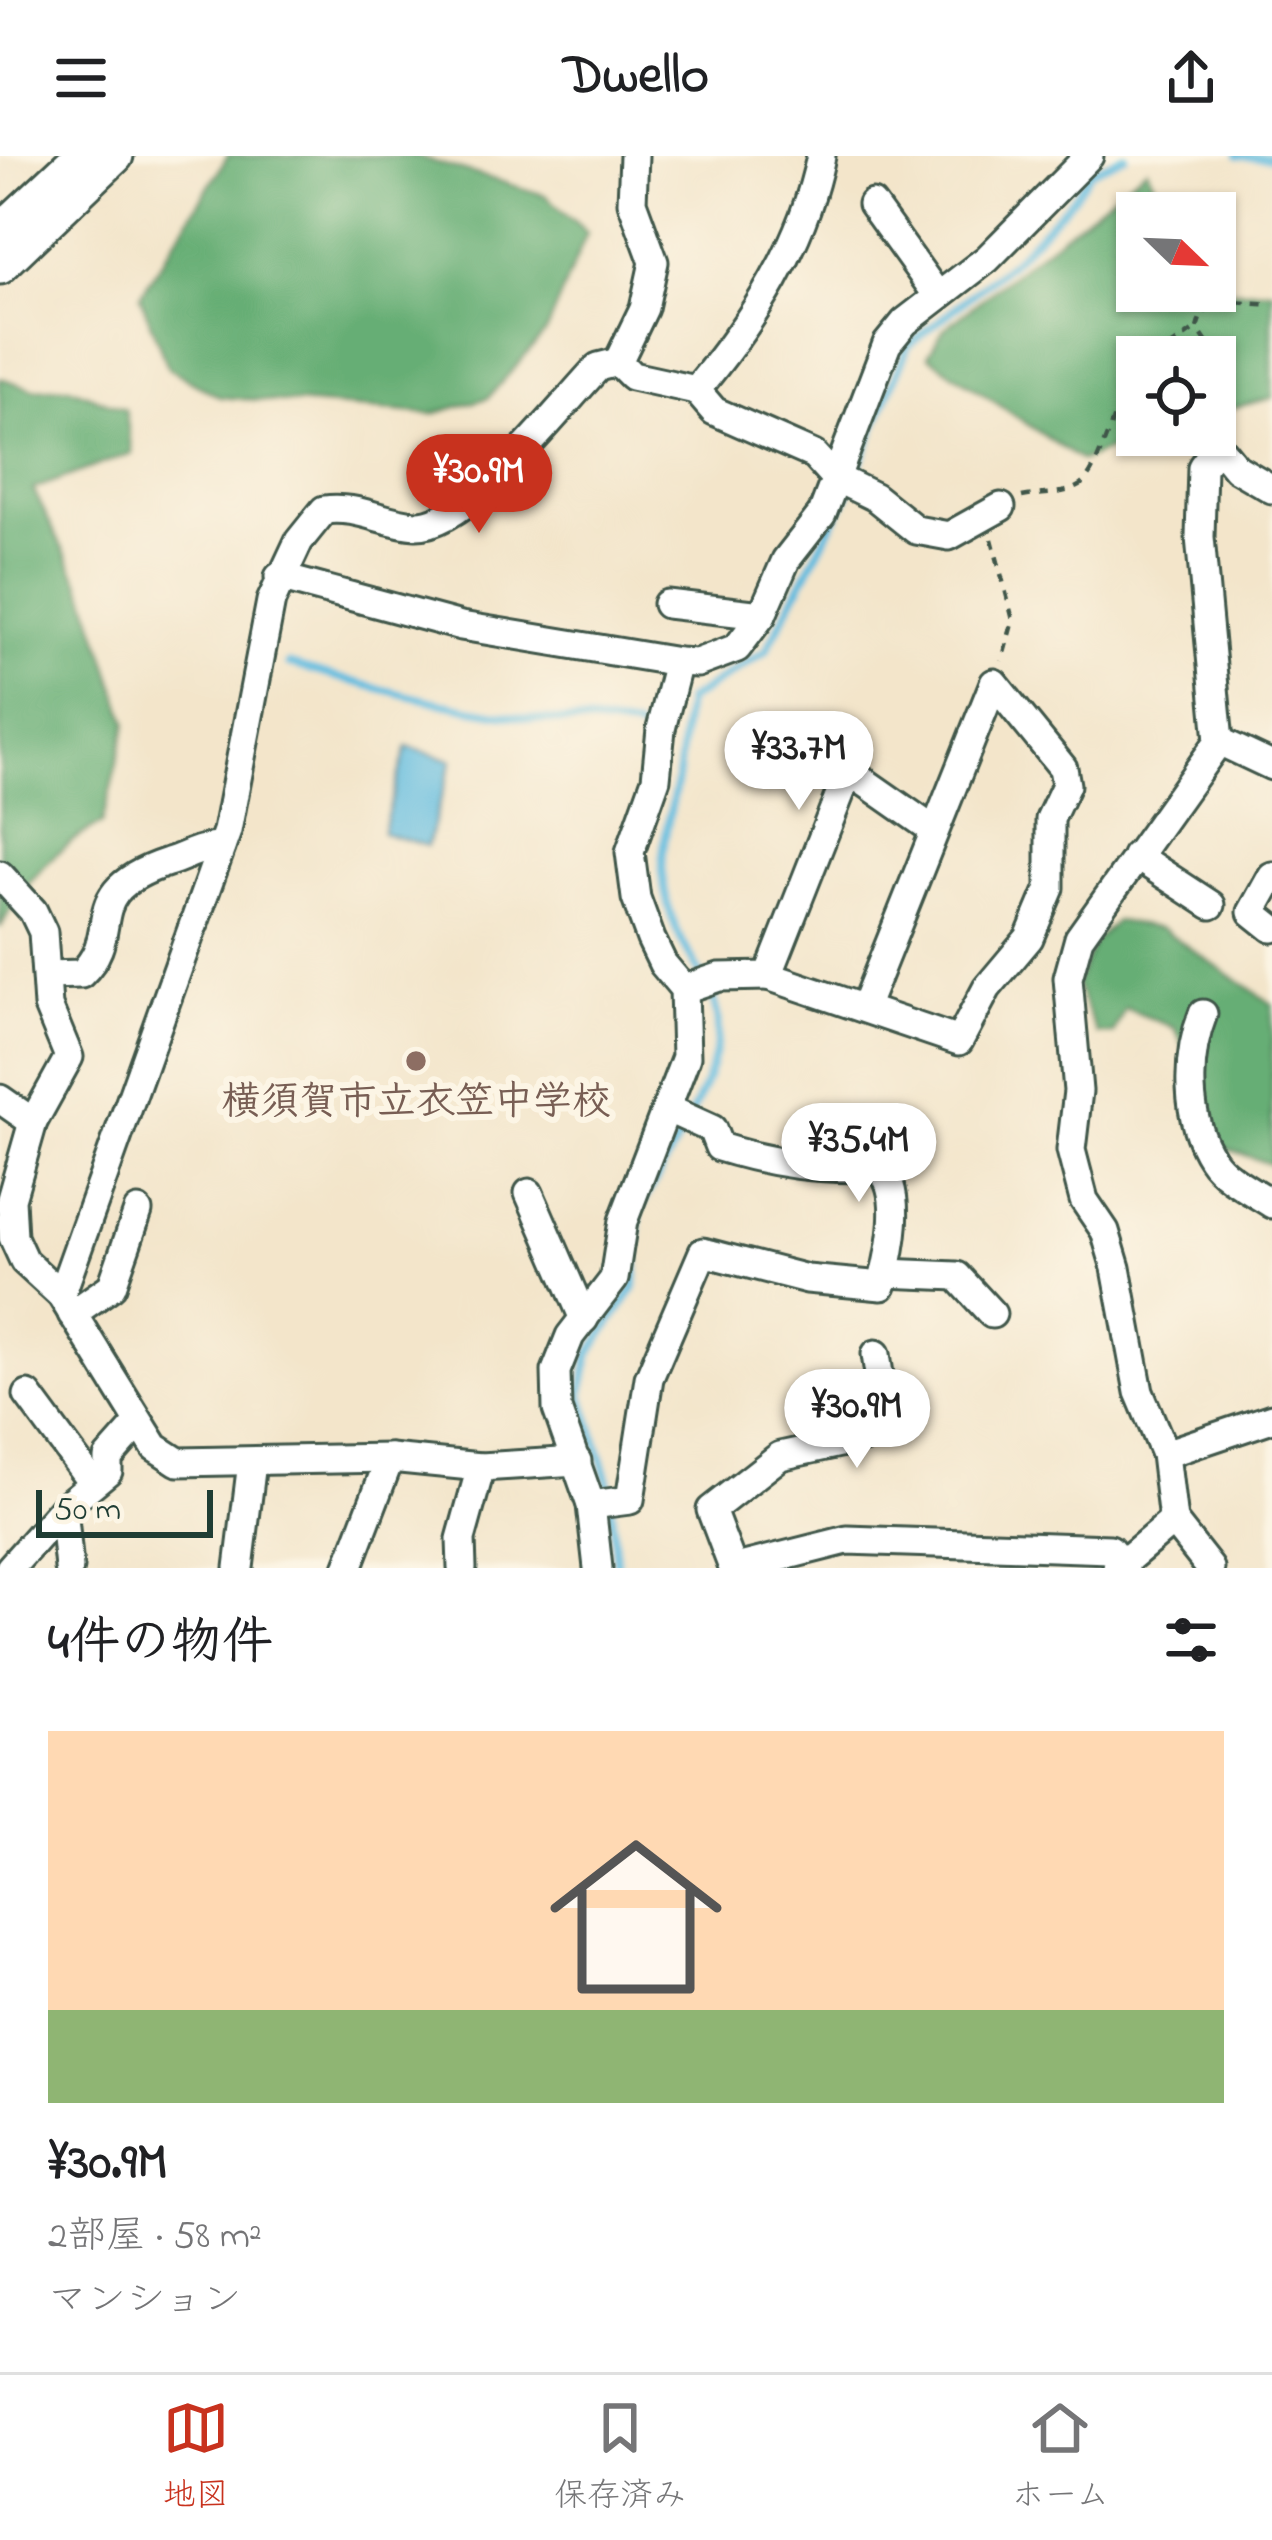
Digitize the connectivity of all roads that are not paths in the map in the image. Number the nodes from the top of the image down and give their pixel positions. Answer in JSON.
{"nodes":[{"id":1,"x":80,"y":156,"type":"edge"},
{"id":2,"x":116,"y":156,"type":"edge"},
{"id":3,"x":634,"y":156,"type":"edge"},
{"id":4,"x":821,"y":156,"type":"edge"},
{"id":5,"x":1088,"y":156,"type":"edge"},
{"id":6,"x":872,"y":204,"type":"dead end"},
{"id":7,"x":0,"y":231,"type":"edge"},
{"id":8,"x":0,"y":267,"type":"edge"},
{"id":9,"x":938,"y":296,"type":"junction"},
{"id":10,"x":618,"y":362,"type":"junction"},
{"id":11,"x":696,"y":390,"type":"junction"},
{"id":12,"x":834,"y":477,"type":"junction"},
{"id":13,"x":1272,"y":489,"type":"edge"},
{"id":14,"x":992,"y":512,"type":"road end"},
{"id":15,"x":279,"y":577,"type":"junction"},
{"id":16,"x":667,"y":604,"type":"dead end"},
{"id":17,"x":762,"y":615,"type":"junction"},
{"id":18,"x":678,"y":662,"type":"junction"},
{"id":19,"x":1219,"y":741,"type":"junction"},
{"id":20,"x":1272,"y":766,"type":"edge"},
{"id":21,"x":932,"y":829,"type":"junction"},
{"id":22,"x":221,"y":847,"type":"junction"},
{"id":23,"x":1136,"y":856,"type":"junction"},
{"id":24,"x":0,"y":875,"type":"edge"},
{"id":25,"x":1272,"y":876,"type":"edge"},
{"id":26,"x":1211,"y":905,"type":"dead end"},
{"id":27,"x":1272,"y":928,"type":"edge"},
{"id":28,"x":48,"y":975,"type":"junction"},
{"id":29,"x":768,"y":976,"type":"junction"},
{"id":30,"x":684,"y":988,"type":"junction"},
{"id":31,"x":863,"y":1008,"type":"junction"},
{"id":32,"x":1203,"y":1014,"type":"dead end"},
{"id":33,"x":1,"y":1097,"type":"edge"},
{"id":34,"x":682,"y":1114,"type":"junction"},
{"id":35,"x":33,"y":1122,"type":"junction"},
{"id":36,"x":529,"y":1192,"type":"dead end"},
{"id":37,"x":1272,"y":1204,"type":"edge"},
{"id":38,"x":138,"y":1211,"type":"dead end"},
{"id":39,"x":885,"y":1273,"type":"junction"},
{"id":40,"x":67,"y":1304,"type":"junction"},
{"id":41,"x":992,"y":1314,"type":"dead end"},
{"id":42,"x":584,"y":1319,"type":"junction"},
{"id":43,"x":877,"y":1354,"type":"dead end"},
{"id":44,"x":28,"y":1395,"type":"dead end"},
{"id":45,"x":1272,"y":1418,"type":"edge"},
{"id":46,"x":139,"y":1424,"type":"junction"},
{"id":47,"x":1165,"y":1454,"type":"junction"},
{"id":48,"x":390,"y":1459,"type":"junction"},
{"id":49,"x":577,"y":1461,"type":"junction"},
{"id":50,"x":252,"y":1462,"type":"junction"},
{"id":51,"x":481,"y":1467,"type":"junction"},
{"id":52,"x":92,"y":1481,"type":"junction"},
{"id":53,"x":591,"y":1505,"type":"junction"},
{"id":54,"x":63,"y":1508,"type":"junction"},
{"id":55,"x":1173,"y":1521,"type":"junction"},
{"id":56,"x":785,"y":1563,"type":"edge"},
{"id":57,"x":1121,"y":1567,"type":"edge"},
{"id":58,"x":10,"y":1568,"type":"edge"},
{"id":59,"x":69,"y":1568,"type":"edge"},
{"id":60,"x":239,"y":1568,"type":"edge"},
{"id":61,"x":348,"y":1568,"type":"edge"},
{"id":62,"x":462,"y":1568,"type":"edge"},
{"id":63,"x":598,"y":1568,"type":"edge"},
{"id":64,"x":735,"y":1568,"type":"edge"},
{"id":65,"x":1210,"y":1568,"type":"edge"}],
"edges":[{"from":1,"to":7,"type":"main road"},
{"from":2,"to":8,"type":"main road"},
{"from":3,"to":10,"type":"street"},
{"from":4,"to":11,"type":"street"},
{"from":5,"to":9,"type":"street"},
{"from":6,"to":9,"type":"street"},
{"from":9,"to":12,"type":"street"},
{"from":10,"to":11,"type":"street"},
{"from":10,"to":15,"type":"street"},
{"from":11,"to":12,"type":"street"},
{"from":12,"to":14,"type":"street"},
{"from":12,"to":17,"type":"street"},
{"from":13,"to":19,"type":"street"},
{"from":15,"to":18,"type":"street"},
{"from":15,"to":22,"type":"street"},
{"from":16,"to":17,"type":"street"},
{"from":17,"to":18,"type":"street"},
{"from":18,"to":30,"type":"street"},
{"from":19,"to":20,"type":"street"},
{"from":19,"to":23,"type":"street"},
{"from":21,"to":29,"type":"street"},
{"from":21,"to":31,"type":"street"},
{"from":21,"to":31,"type":"street"},
{"from":22,"to":28,"type":"street"},
{"from":22,"to":40,"type":"street"},
{"from":23,"to":26,"type":"street"},
{"from":23,"to":47,"type":"street"},
{"from":24,"to":28,"type":"street"},
{"from":25,"to":27,"type":"street"},
{"from":28,"to":35,"type":"street"},
{"from":29,"to":30,"type":"street"},
{"from":29,"to":31,"type":"street"},
{"from":30,"to":34,"type":"street"},
{"from":32,"to":37,"type":"street"},
{"from":33,"to":35,"type":"street"},
{"from":34,"to":39,"type":"street"},
{"from":34,"to":42,"type":"street"},
{"from":35,"to":40,"type":"street"},
{"from":36,"to":42,"type":"street"},
{"from":38,"to":40,"type":"street"},
{"from":39,"to":41,"type":"street"},
{"from":39,"to":53,"type":"street"},
{"from":40,"to":46,"type":"street"},
{"from":42,"to":49,"type":"street"},
{"from":43,"to":64,"type":"street"},
{"from":44,"to":52,"type":"street"},
{"from":45,"to":47,"type":"street"},
{"from":46,"to":50,"type":"street"},
{"from":46,"to":52,"type":"street"},
{"from":47,"to":55,"type":"street"},
{"from":48,"to":50,"type":"street"},
{"from":48,"to":51,"type":"street"},
{"from":48,"to":61,"type":"street"},
{"from":49,"to":51,"type":"street"},
{"from":49,"to":53,"type":"street"},
{"from":50,"to":60,"type":"street"},
{"from":51,"to":62,"type":"street"},
{"from":52,"to":54,"type":"street"},
{"from":53,"to":63,"type":"street"},
{"from":54,"to":58,"type":"street"},
{"from":54,"to":59,"type":"street"},
{"from":55,"to":57,"type":"street"},
{"from":55,"to":65,"type":"street"},
{"from":56,"to":57,"type":"street"},
{"from":56,"to":64,"type":"street"}]}
